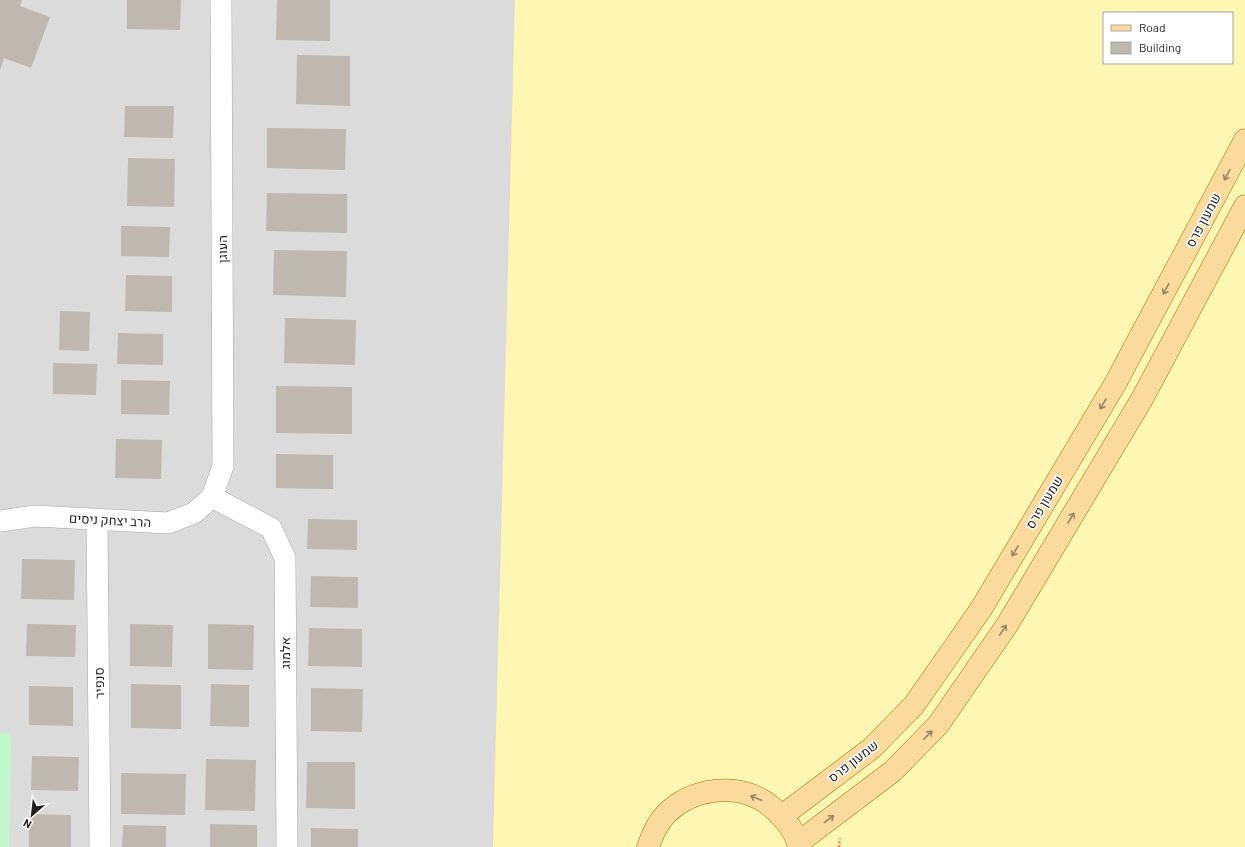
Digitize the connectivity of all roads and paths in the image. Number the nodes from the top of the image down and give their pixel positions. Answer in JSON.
{"nodes":[{"id":1,"x":221,"y":0,"type":"edge"},
{"id":2,"x":1245,"y":140,"type":"edge"},
{"id":3,"x":1245,"y":206,"type":"edge"},
{"id":4,"x":212,"y":497,"type":"junction"},
{"id":5,"x":0,"y":520,"type":"edge"},
{"id":6,"x":97,"y":520,"type":"junction"},
{"id":7,"x":782,"y":816,"type":"junction"},
{"id":8,"x":798,"y":845,"type":"edge"},
{"id":9,"x":100,"y":847,"type":"edge"},
{"id":10,"x":287,"y":847,"type":"edge"},
{"id":11,"x":648,"y":847,"type":"edge"}],
"edges":[{"from":1,"to":4,"type":"street","name":"העוגן"},
{"from":2,"to":7,"type":"main road","name":"שמעון פרס","one_way":true},
{"from":8,"to":3,"type":"main road","one_way":true},
{"from":4,"to":6,"type":"street","name":"הרב יצחק ניסים"},
{"from":4,"to":10,"type":"street","name":"אלמוג"},
{"from":5,"to":6,"type":"street","name":"הרב יצחק ניסים"},
{"from":6,"to":9,"type":"street","name":"סנפיר"},
{"from":7,"to":8,"type":"main road"},
{"from":7,"to":11,"type":"main road","one_way":true}]}
